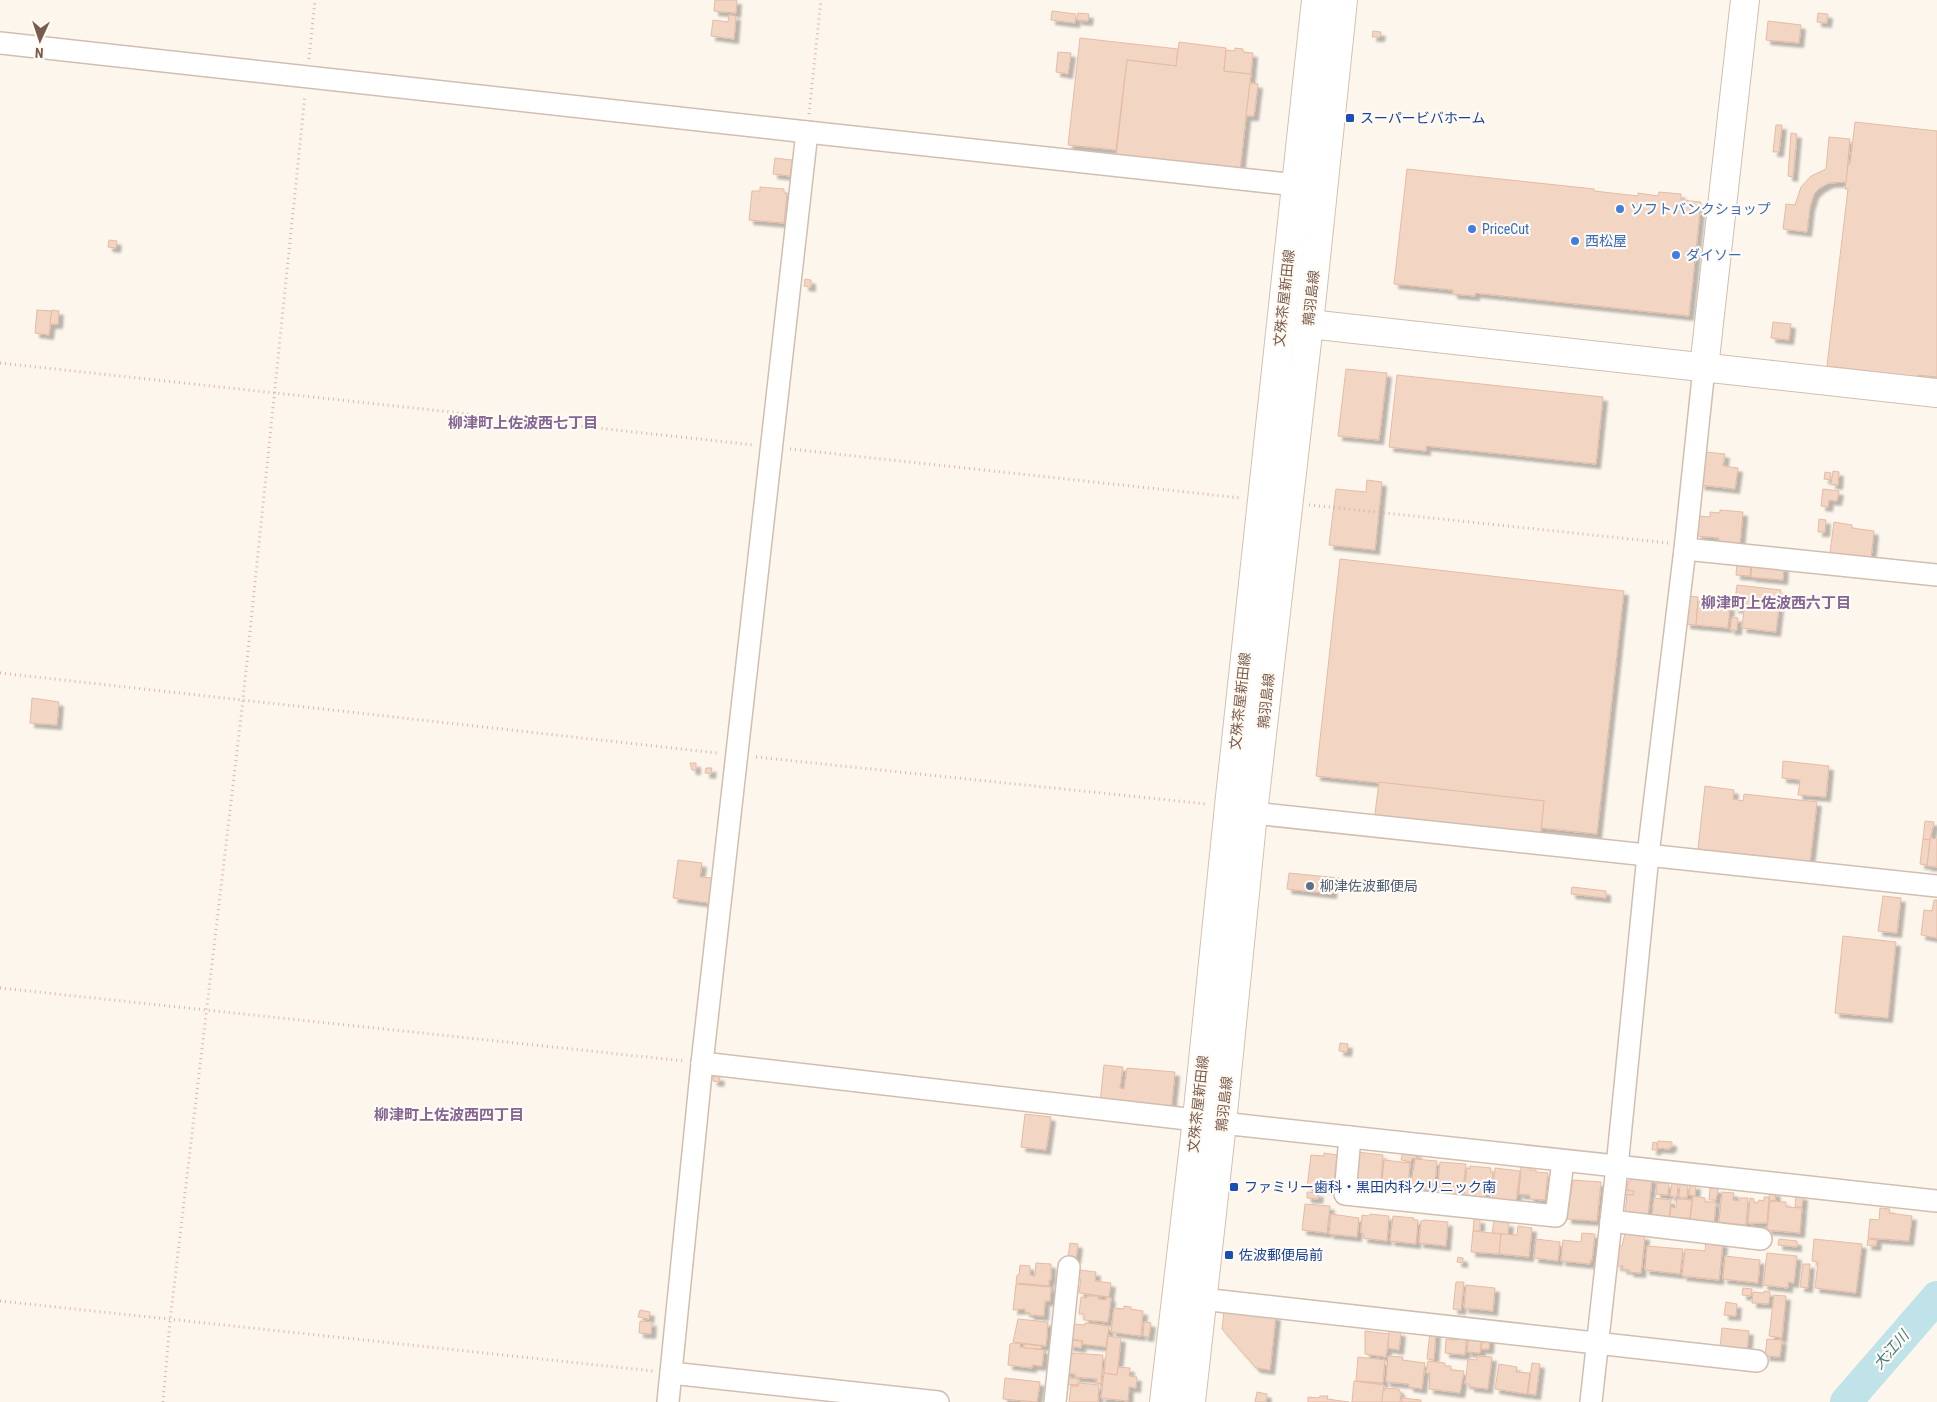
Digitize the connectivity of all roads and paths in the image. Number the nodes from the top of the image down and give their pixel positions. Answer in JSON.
{"nodes":[{"id":1,"x":315,"y":0,"type":"edge"},
{"id":2,"x":821,"y":0,"type":"edge"},
{"id":3,"x":1316,"y":0,"type":"edge"},
{"id":4,"x":1343,"y":0,"type":"edge"},
{"id":5,"x":1745,"y":0,"type":"edge"},
{"id":6,"x":0,"y":43,"type":"edge"},
{"id":7,"x":307,"y":77,"type":"junction"},
{"id":8,"x":807,"y":132,"type":"junction"},
{"id":9,"x":1296,"y":184,"type":"junction"},
{"id":10,"x":1309,"y":324,"type":"junction"},
{"id":11,"x":0,"y":363,"type":"edge"},
{"id":12,"x":1704,"y":368,"type":"junction"},
{"id":13,"x":274,"y":393,"type":"junction"},
{"id":14,"x":1937,"y":393,"type":"edge"},
{"id":15,"x":772,"y":447,"type":"junction"},
{"id":16,"x":1261,"y":500,"type":"junction"},
{"id":17,"x":1288,"y":502,"type":"junction"},
{"id":18,"x":1685,"y":549,"type":"junction"},
{"id":19,"x":1937,"y":574,"type":"edge"},
{"id":20,"x":0,"y":673,"type":"edge"},
{"id":21,"x":243,"y":700,"type":"junction"},
{"id":22,"x":738,"y":756,"type":"junction"},
{"id":23,"x":1241,"y":810,"type":"junction"},
{"id":24,"x":1648,"y":855,"type":"junction"},
{"id":25,"x":1937,"y":886,"type":"edge"},
{"id":26,"x":0,"y":988,"type":"edge"},
{"id":27,"x":207,"y":1010,"type":"junction"},
{"id":28,"x":702,"y":1063,"type":"junction"},
{"id":29,"x":1209,"y":1121,"type":"junction"},
{"id":30,"x":1350,"y":1137,"type":"junction"},
{"id":31,"x":1563,"y":1160,"type":"junction"},
{"id":32,"x":1617,"y":1167,"type":"junction"},
{"id":33,"x":1937,"y":1201,"type":"edge"},
{"id":34,"x":1611,"y":1222,"type":"junction"},
{"id":35,"x":1761,"y":1239,"type":"dead end"},
{"id":36,"x":1070,"y":1267,"type":"dead end"},
{"id":37,"x":1202,"y":1299,"type":"junction"},
{"id":38,"x":0,"y":1301,"type":"edge"},
{"id":39,"x":170,"y":1320,"type":"junction"},
{"id":40,"x":1596,"y":1342,"type":"junction"},
{"id":41,"x":1757,"y":1361,"type":"dead end"},
{"id":42,"x":671,"y":1373,"type":"junction"},
{"id":43,"x":163,"y":1402,"type":"edge"},
{"id":44,"x":668,"y":1402,"type":"edge"},
{"id":45,"x":938,"y":1402,"type":"edge"},
{"id":46,"x":1055,"y":1402,"type":"edge"},
{"id":47,"x":1164,"y":1402,"type":"edge"},
{"id":48,"x":1191,"y":1402,"type":"edge"},
{"id":49,"x":1591,"y":1402,"type":"edge"}],
"edges":[{"from":1,"to":7,"type":"path"},
{"from":2,"to":8,"type":"path"},
{"from":3,"to":9,"type":"main road","name":"文殊茶屋新田線"},
{"from":4,"to":10,"type":"main road","name":"鶉羽島線"},
{"from":5,"to":12,"type":"main road"},
{"from":6,"to":7,"type":"street"},
{"from":7,"to":8,"type":"street"},
{"from":7,"to":13,"type":"path"},
{"from":8,"to":9,"type":"street"},
{"from":8,"to":15,"type":"street"},
{"from":9,"to":16,"type":"main road","name":"文殊茶屋新田線"},
{"from":10,"to":12,"type":"main road"},
{"from":10,"to":17,"type":"main road","name":"鶉羽島線"},
{"from":11,"to":13,"type":"path"},
{"from":12,"to":14,"type":"main road"},
{"from":12,"to":18,"type":"street"},
{"from":13,"to":15,"type":"path"},
{"from":13,"to":21,"type":"path"},
{"from":15,"to":16,"type":"path"},
{"from":15,"to":22,"type":"street"},
{"from":16,"to":23,"type":"main road","name":"文殊茶屋新田線"},
{"from":17,"to":18,"type":"path"},
{"from":17,"to":23,"type":"main road","name":"鶉羽島線"},
{"from":18,"to":19,"type":"street"},
{"from":18,"to":24,"type":"street"},
{"from":20,"to":21,"type":"path"},
{"from":21,"to":22,"type":"path"},
{"from":21,"to":27,"type":"path"},
{"from":22,"to":23,"type":"path"},
{"from":22,"to":28,"type":"street"},
{"from":23,"to":24,"type":"street"},
{"from":23,"to":29,"type":"main road","name":"鶉羽島線"},
{"from":24,"to":25,"type":"street"},
{"from":24,"to":32,"type":"street"},
{"from":26,"to":27,"type":"path"},
{"from":27,"to":28,"type":"path"},
{"from":27,"to":39,"type":"path"},
{"from":28,"to":29,"type":"street"},
{"from":28,"to":42,"type":"street"},
{"from":29,"to":30,"type":"street"},
{"from":29,"to":37,"type":"main road","name":"鶉羽島線"},
{"from":29,"to":47,"type":"main road","name":"文殊茶屋新田線"},
{"from":30,"to":31,"type":"street"},
{"from":30,"to":31,"type":"street"},
{"from":31,"to":32,"type":"street"},
{"from":32,"to":33,"type":"street"},
{"from":32,"to":34,"type":"street"},
{"from":34,"to":35,"type":"street"},
{"from":34,"to":40,"type":"street"},
{"from":36,"to":46,"type":"street"},
{"from":37,"to":40,"type":"street"},
{"from":37,"to":48,"type":"main road","name":"鶉羽島線"},
{"from":38,"to":39,"type":"path"},
{"from":39,"to":42,"type":"path"},
{"from":39,"to":43,"type":"path"},
{"from":40,"to":41,"type":"street"},
{"from":40,"to":49,"type":"street"},
{"from":42,"to":44,"type":"street"},
{"from":42,"to":45,"type":"street"}]}
